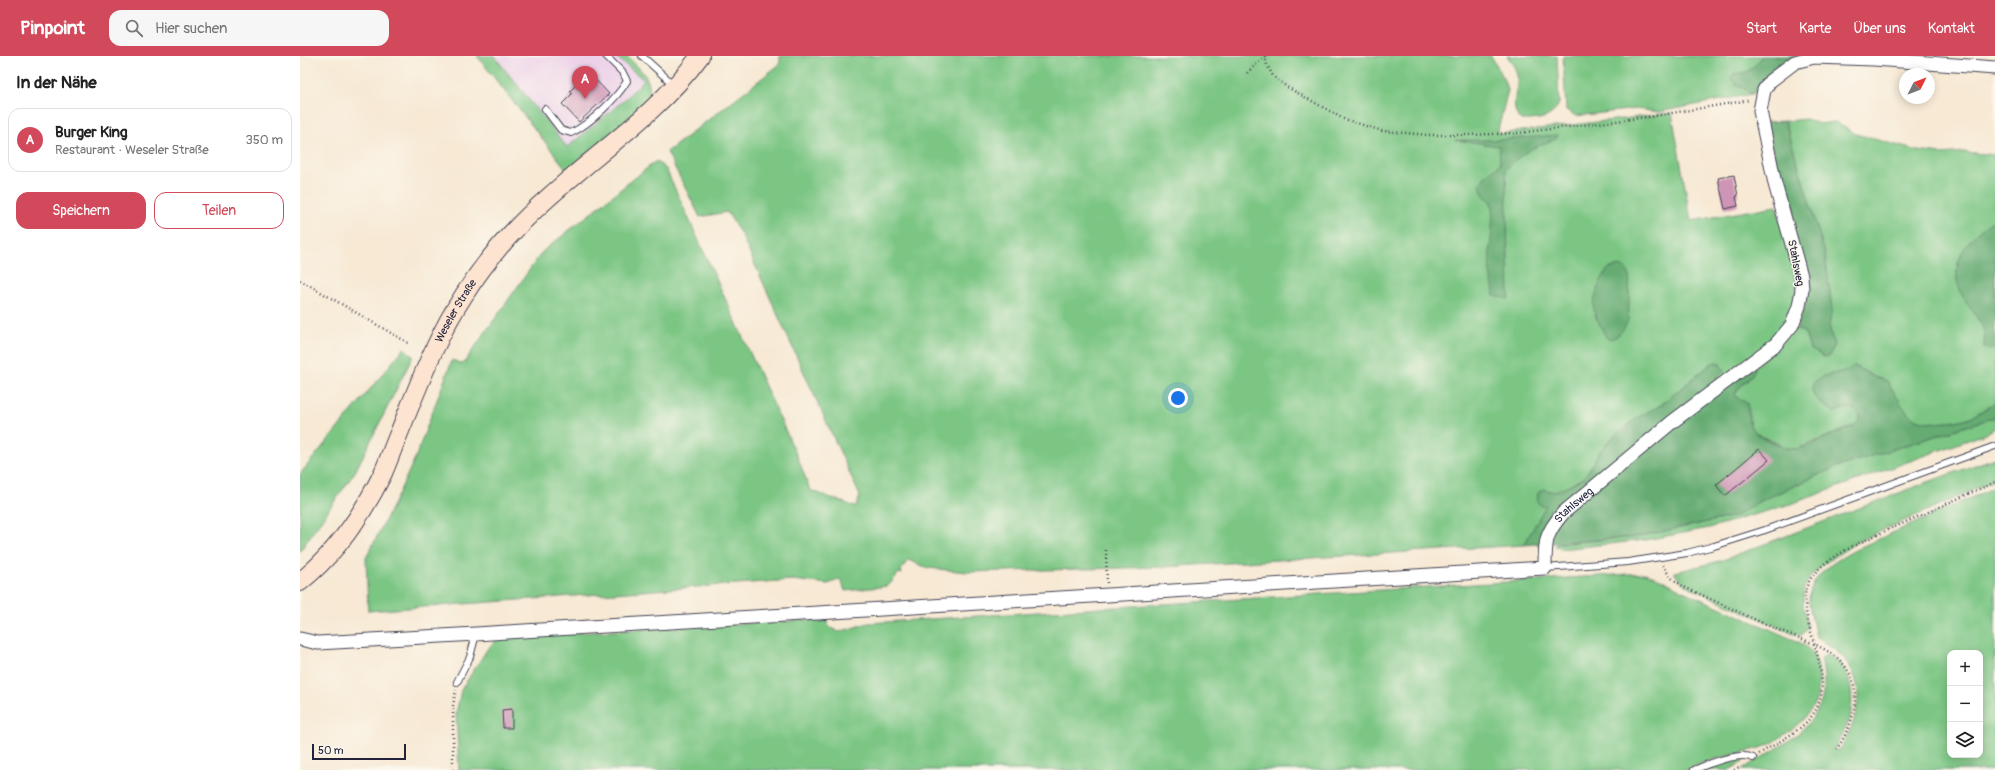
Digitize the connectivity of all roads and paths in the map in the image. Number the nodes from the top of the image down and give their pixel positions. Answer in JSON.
{"nodes":[{"id":1,"x":606,"y":56,"type":"edge"},
{"id":2,"x":642,"y":56,"type":"edge"},
{"id":3,"x":700,"y":56,"type":"edge"},
{"id":4,"x":1265,"y":56,"type":"edge"},
{"id":5,"x":1995,"y":68,"type":"edge"},
{"id":6,"x":1247,"y":73,"type":"dead end"},
{"id":7,"x":675,"y":86,"type":"junction"},
{"id":8,"x":1761,"y":100,"type":"junction"},
{"id":9,"x":545,"y":109,"type":"dead end"},
{"id":10,"x":300,"y":280,"type":"edge"},
{"id":11,"x":410,"y":344,"type":"dead end"},
{"id":12,"x":1995,"y":446,"type":"edge"},
{"id":13,"x":1995,"y":482,"type":"edge"},
{"id":14,"x":1106,"y":550,"type":"dead end"},
{"id":15,"x":1545,"y":568,"type":"junction"},
{"id":16,"x":1664,"y":569,"type":"dead end"},
{"id":17,"x":300,"y":582,"type":"edge"},
{"id":18,"x":1107,"y":596,"type":"junction"},
{"id":19,"x":476,"y":634,"type":"junction"},
{"id":20,"x":300,"y":639,"type":"edge"},
{"id":21,"x":1815,"y":644,"type":"junction"},
{"id":22,"x":457,"y":682,"type":"joint"},
{"id":23,"x":1837,"y":749,"type":"dead end"},
{"id":24,"x":1753,"y":758,"type":"junction"},
{"id":25,"x":453,"y":770,"type":"edge"},
{"id":26,"x":1694,"y":770,"type":"edge"},
{"id":27,"x":1734,"y":770,"type":"edge"}],
"edges":[{"from":1,"to":9,"type":"lane"},
{"from":2,"to":7,"type":"lane"},
{"from":3,"to":7,"type":"street","name":"Weseler Straße"},
{"from":4,"to":6,"type":"path"},
{"from":4,"to":8,"type":"path"},
{"from":5,"to":8,"type":"street"},
{"from":7,"to":17,"type":"street","name":"Weseler Straße"},
{"from":8,"to":15,"type":"street","name":"Stahlsweg"},
{"from":10,"to":11,"type":"path"},
{"from":12,"to":15,"type":"lane"},
{"from":13,"to":21,"type":"path"},
{"from":14,"to":18,"type":"path"},
{"from":15,"to":18,"type":"street"},
{"from":16,"to":21,"type":"path"},
{"from":18,"to":19,"type":"street"},
{"from":19,"to":20,"type":"street"},
{"from":19,"to":22,"type":"lane"},
{"from":21,"to":23,"type":"path"},
{"from":21,"to":24,"type":"path"},
{"from":22,"to":25,"type":"path"},
{"from":24,"to":26,"type":"lane"},
{"from":24,"to":27,"type":"path"}]}
